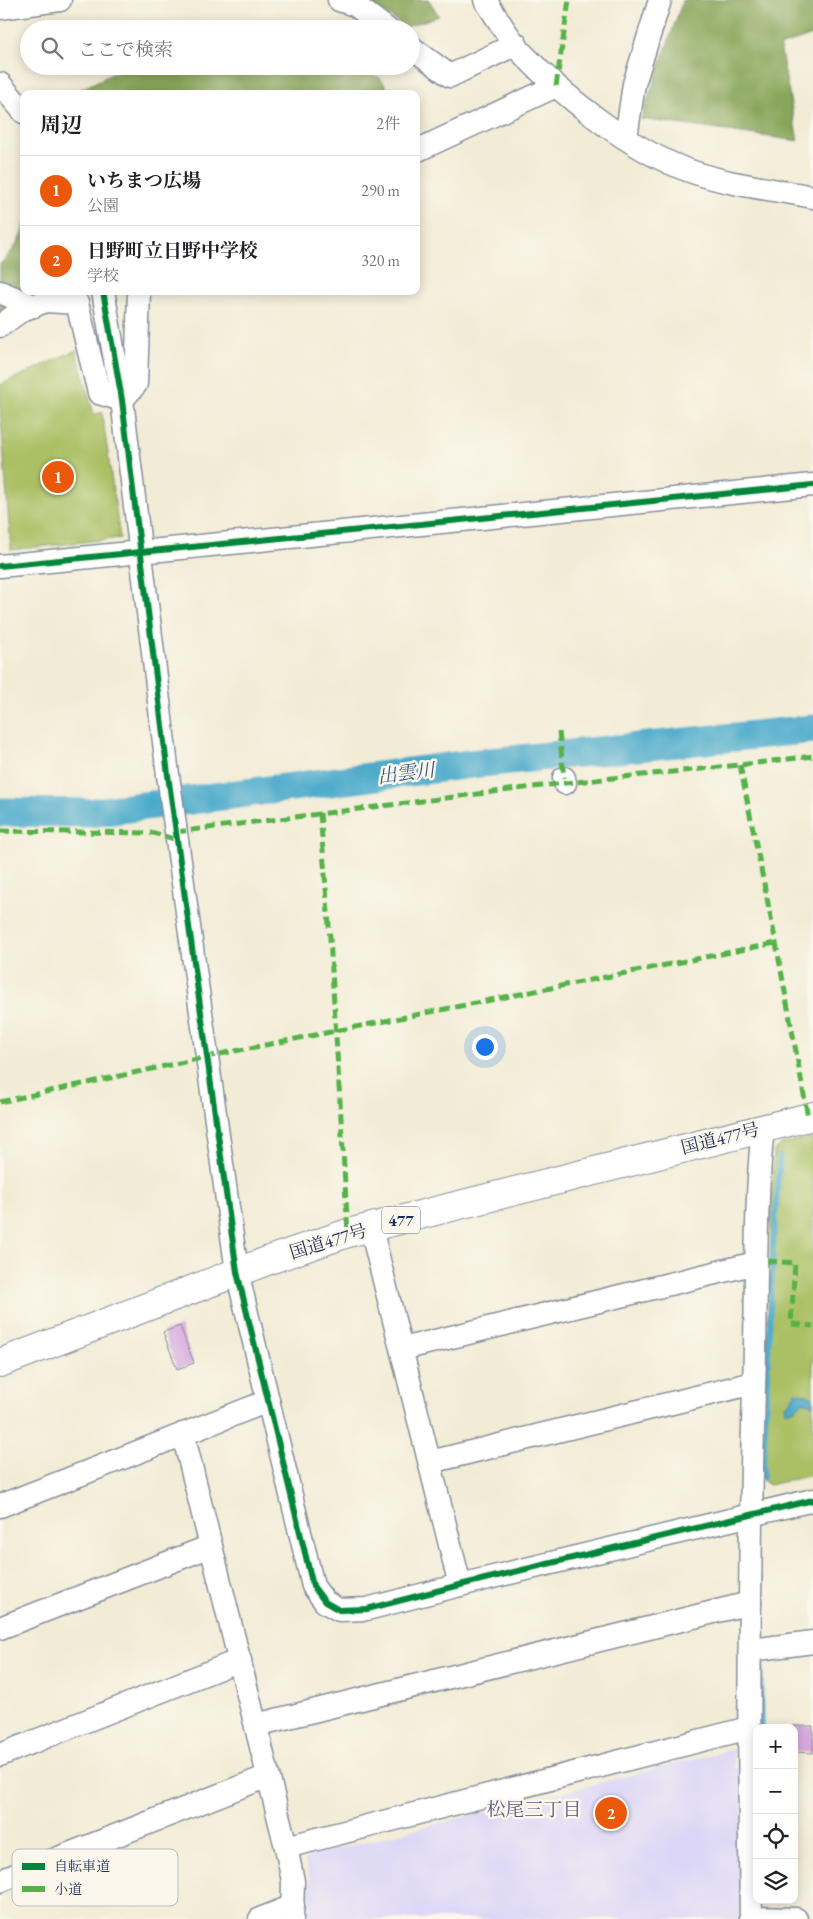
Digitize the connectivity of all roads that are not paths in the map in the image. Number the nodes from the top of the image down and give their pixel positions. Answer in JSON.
{"nodes":[{"id":1,"x":60,"y":0,"type":"edge"},
{"id":2,"x":338,"y":0,"type":"edge"},
{"id":3,"x":485,"y":0,"type":"edge"},
{"id":4,"x":660,"y":0,"type":"edge"},
{"id":5,"x":0,"y":8,"type":"edge"},
{"id":6,"x":375,"y":20,"type":"edge"},
{"id":7,"x":516,"y":44,"type":"junction"},
{"id":8,"x":420,"y":54,"type":"edge"},
{"id":9,"x":0,"y":84,"type":"edge"},
{"id":10,"x":556,"y":86,"type":"junction"},
{"id":11,"x":20,"y":107,"type":"edge"},
{"id":12,"x":626,"y":138,"type":"junction"},
{"id":13,"x":420,"y":149,"type":"edge"},
{"id":14,"x":813,"y":197,"type":"edge"},
{"id":15,"x":0,"y":292,"type":"edge"},
{"id":16,"x":103,"y":295,"type":"edge"},
{"id":17,"x":138,"y":295,"type":"edge"},
{"id":18,"x":34,"y":306,"type":"junction"},
{"id":19,"x":0,"y":326,"type":"edge"},
{"id":20,"x":122,"y":400,"type":"junction"},
{"id":21,"x":813,"y":485,"type":"edge"},
{"id":22,"x":140,"y":552,"type":"junction"},
{"id":23,"x":0,"y":566,"type":"edge"},
{"id":24,"x":813,"y":1116,"type":"edge"},
{"id":25,"x":763,"y":1127,"type":"junction"},
{"id":26,"x":371,"y":1228,"type":"junction"},
{"id":27,"x":756,"y":1263,"type":"junction"},
{"id":28,"x":237,"y":1272,"type":"junction"},
{"id":29,"x":402,"y":1349,"type":"junction"},
{"id":30,"x":0,"y":1363,"type":"edge"},
{"id":31,"x":754,"y":1383,"type":"junction"},
{"id":32,"x":268,"y":1401,"type":"junction"},
{"id":33,"x":183,"y":1434,"type":"junction"},
{"id":34,"x":430,"y":1462,"type":"junction"},
{"id":35,"x":813,"y":1500,"type":"edge"},
{"id":36,"x":0,"y":1506,"type":"edge"},
{"id":37,"x":750,"y":1515,"type":"junction"},
{"id":38,"x":211,"y":1546,"type":"junction"},
{"id":39,"x":460,"y":1585,"type":"junction"},
{"id":40,"x":750,"y":1603,"type":"junction"},
{"id":41,"x":0,"y":1628,"type":"edge"},
{"id":42,"x":813,"y":1642,"type":"edge"},
{"id":43,"x":751,"y":1650,"type":"junction"},
{"id":44,"x":240,"y":1660,"type":"junction"},
{"id":45,"x":256,"y":1725,"type":"junction"},
{"id":46,"x":749,"y":1728,"type":"junction"},
{"id":47,"x":0,"y":1755,"type":"edge"},
{"id":48,"x":268,"y":1776,"type":"junction"},
{"id":49,"x":286,"y":1847,"type":"junction"},
{"id":50,"x":82,"y":1849,"type":"edge"},
{"id":51,"x":12,"y":1876,"type":"edge"},
{"id":52,"x":0,"y":1881,"type":"edge"},
{"id":53,"x":292,"y":1913,"type":"edge"},
{"id":54,"x":260,"y":1919,"type":"edge"},
{"id":55,"x":751,"y":1919,"type":"edge"},
{"id":56,"x":796,"y":1919,"type":"edge"}],
"edges":[{"from":1,"to":5,"type":"street"},
{"from":2,"to":6,"type":"street"},
{"from":3,"to":7,"type":"street"},
{"from":4,"to":12,"type":"street"},
{"from":7,"to":8,"type":"street"},
{"from":7,"to":10,"type":"street"},
{"from":9,"to":11,"type":"street"},
{"from":10,"to":12,"type":"street"},
{"from":10,"to":13,"type":"street"},
{"from":12,"to":14,"type":"street"},
{"from":15,"to":18,"type":"street"},
{"from":16,"to":20,"type":"street"},
{"from":17,"to":20,"type":"street"},
{"from":18,"to":19,"type":"street"},
{"from":18,"to":20,"type":"street"},
{"from":20,"to":22,"type":"street"},
{"from":21,"to":22,"type":"street"},
{"from":22,"to":23,"type":"street"},
{"from":22,"to":28,"type":"street"},
{"from":24,"to":25,"type":"highway","name":"国道477号","number":"477"},
{"from":25,"to":26,"type":"highway","name":"国道477号","number":"477"},
{"from":25,"to":27,"type":"street"},
{"from":26,"to":28,"type":"highway","name":"国道477号","number":"477"},
{"from":26,"to":29,"type":"street"},
{"from":27,"to":29,"type":"street"},
{"from":27,"to":31,"type":"street"},
{"from":28,"to":30,"type":"highway","name":"国道477号","number":"477"},
{"from":28,"to":32,"type":"street"},
{"from":29,"to":34,"type":"street"},
{"from":31,"to":34,"type":"street"},
{"from":31,"to":37,"type":"street"},
{"from":32,"to":33,"type":"street"},
{"from":32,"to":39,"type":"street"},
{"from":33,"to":36,"type":"street"},
{"from":33,"to":38,"type":"street"},
{"from":34,"to":39,"type":"street"},
{"from":35,"to":37,"type":"street"},
{"from":37,"to":39,"type":"street"},
{"from":37,"to":40,"type":"street"},
{"from":38,"to":41,"type":"street"},
{"from":38,"to":44,"type":"street"},
{"from":40,"to":43,"type":"street"},
{"from":40,"to":45,"type":"street"},
{"from":42,"to":43,"type":"street"},
{"from":43,"to":46,"type":"street"},
{"from":44,"to":45,"type":"street"},
{"from":44,"to":47,"type":"street"},
{"from":45,"to":48,"type":"street"},
{"from":46,"to":49,"type":"street"},
{"from":46,"to":55,"type":"street"},
{"from":48,"to":49,"type":"street"},
{"from":48,"to":50,"type":"street"},
{"from":49,"to":53,"type":"street"},
{"from":51,"to":52,"type":"street"},
{"from":53,"to":54,"type":"street"},
{"from":55,"to":56,"type":"street"}]}
